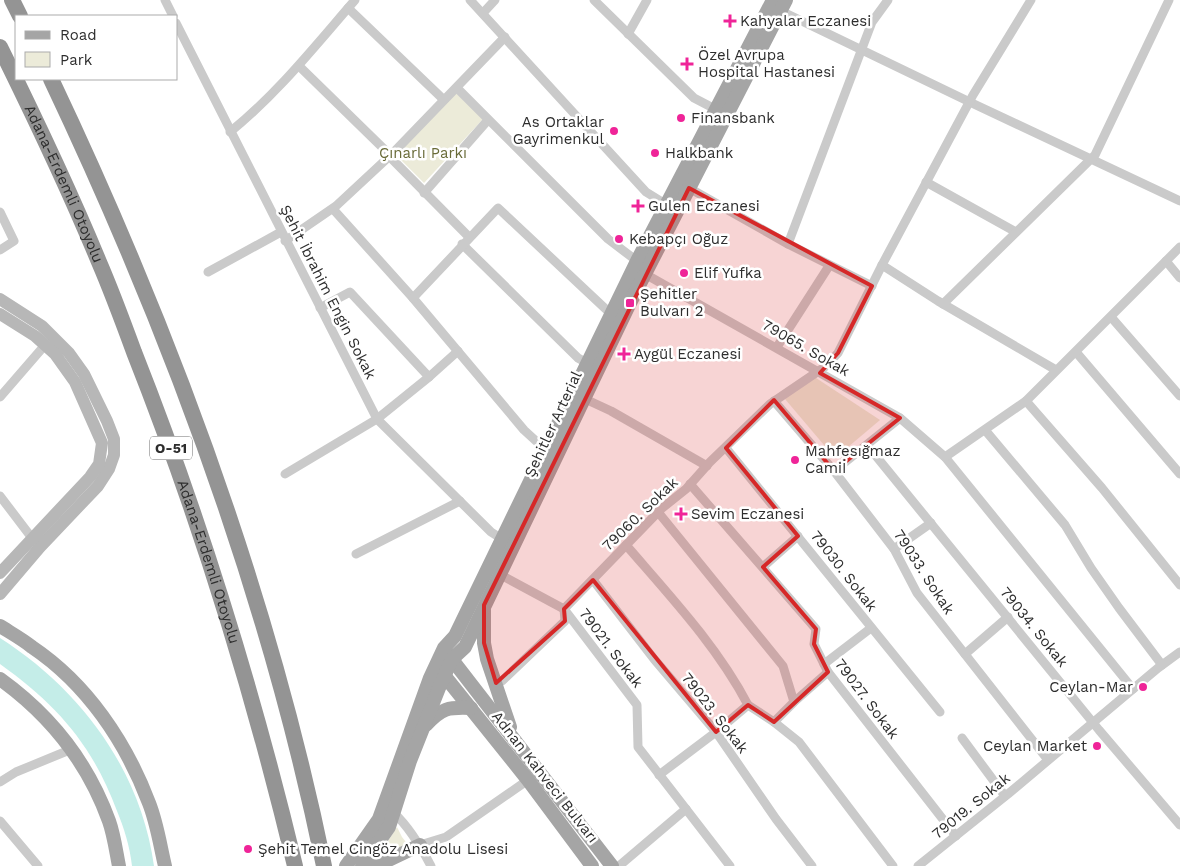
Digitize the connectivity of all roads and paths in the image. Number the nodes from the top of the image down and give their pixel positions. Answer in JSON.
{"nodes":[{"id":1,"x":12,"y":0,"type":"edge"},
{"id":2,"x":355,"y":0,"type":"edge"},
{"id":3,"x":470,"y":0,"type":"edge"},
{"id":4,"x":495,"y":0,"type":"edge"},
{"id":5,"x":594,"y":0,"type":"edge"},
{"id":6,"x":647,"y":0,"type":"edge"},
{"id":7,"x":888,"y":0,"type":"edge"},
{"id":8,"x":1031,"y":0,"type":"edge"},
{"id":9,"x":1169,"y":0,"type":"edge"},
{"id":10,"x":169,"y":2,"type":"edge"},
{"id":11,"x":780,"y":4,"type":"edge"},
{"id":12,"x":348,"y":8,"type":"junction"},
{"id":13,"x":482,"y":13,"type":"junction"},
{"id":14,"x":20,"y":15,"type":"edge"},
{"id":15,"x":173,"y":15,"type":"edge"},
{"id":16,"x":178,"y":27,"type":"edge"},
{"id":17,"x":628,"y":34,"type":"junction"},
{"id":18,"x":505,"y":37,"type":"junction"},
{"id":19,"x":0,"y":47,"type":"edge"},
{"id":20,"x":862,"y":49,"type":"junction"},
{"id":21,"x":299,"y":66,"type":"junction"},
{"id":22,"x":15,"y":78,"type":"edge"},
{"id":23,"x":16,"y":80,"type":"edge"},
{"id":24,"x":51,"y":80,"type":"edge"},
{"id":25,"x":457,"y":88,"type":"junction"},
{"id":26,"x":444,"y":100,"type":"junction"},
{"id":27,"x":969,"y":102,"type":"junction"},
{"id":28,"x":717,"y":110,"type":"junction"},
{"id":29,"x":488,"y":120,"type":"junction"},
{"id":30,"x":230,"y":132,"type":"junction"},
{"id":31,"x":389,"y":156,"type":"junction"},
{"id":32,"x":1091,"y":158,"type":"junction"},
{"id":33,"x":926,"y":182,"type":"junction"},
{"id":34,"x":689,"y":188,"type":"junction"},
{"id":35,"x":424,"y":193,"type":"junction"},
{"id":36,"x":1180,"y":201,"type":"edge"},
{"id":37,"x":667,"y":205,"type":"junction"},
{"id":38,"x":333,"y":209,"type":"junction"},
{"id":39,"x":0,"y":212,"type":"edge"},
{"id":40,"x":1016,"y":232,"type":"junction"},
{"id":41,"x":283,"y":236,"type":"junction"},
{"id":42,"x":466,"y":241,"type":"junction"},
{"id":43,"x":788,"y":244,"type":"junction"},
{"id":44,"x":1180,"y":247,"type":"edge"},
{"id":45,"x":0,"y":250,"type":"edge"},
{"id":46,"x":636,"y":261,"type":"junction"},
{"id":47,"x":1166,"y":261,"type":"junction"},
{"id":48,"x":882,"y":265,"type":"junction"},
{"id":49,"x":829,"y":266,"type":"junction"},
{"id":50,"x":208,"y":272,"type":"dead end"},
{"id":51,"x":645,"y":274,"type":"junction"},
{"id":52,"x":1180,"y":278,"type":"edge"},
{"id":53,"x":872,"y":286,"type":"junction"},
{"id":54,"x":413,"y":298,"type":"junction"},
{"id":55,"x":0,"y":299,"type":"edge"},
{"id":56,"x":943,"y":304,"type":"junction"},
{"id":57,"x":320,"y":308,"type":"junction"},
{"id":58,"x":0,"y":314,"type":"edge"},
{"id":59,"x":611,"y":314,"type":"junction"},
{"id":60,"x":1111,"y":317,"type":"junction"},
{"id":61,"x":45,"y":345,"type":"junction"},
{"id":62,"x":777,"y":347,"type":"junction"},
{"id":63,"x":458,"y":351,"type":"junction"},
{"id":64,"x":1076,"y":352,"type":"junction"},
{"id":65,"x":587,"y":363,"type":"junction"},
{"id":66,"x":1056,"y":370,"type":"junction"},
{"id":67,"x":817,"y":371,"type":"junction"},
{"id":68,"x":429,"y":377,"type":"junction"},
{"id":69,"x":1180,"y":396,"type":"edge"},
{"id":70,"x":0,"y":397,"type":"edge"},
{"id":71,"x":583,"y":398,"type":"junction"},
{"id":72,"x":774,"y":400,"type":"junction"},
{"id":73,"x":1026,"y":401,"type":"junction"},
{"id":74,"x":900,"y":418,"type":"junction"},
{"id":75,"x":377,"y":419,"type":"junction"},
{"id":76,"x":985,"y":430,"type":"junction"},
{"id":77,"x":867,"y":445,"type":"junction"},
{"id":78,"x":547,"y":447,"type":"junction"},
{"id":79,"x":726,"y":448,"type":"junction"},
{"id":80,"x":945,"y":457,"type":"junction"},
{"id":81,"x":706,"y":466,"type":"junction"},
{"id":82,"x":834,"y":471,"type":"junction"},
{"id":83,"x":285,"y":474,"type":"dead end"},
{"id":84,"x":1180,"y":474,"type":"edge"},
{"id":85,"x":690,"y":484,"type":"junction"},
{"id":86,"x":0,"y":496,"type":"edge"},
{"id":87,"x":460,"y":501,"type":"junction"},
{"id":88,"x":658,"y":512,"type":"junction"},
{"id":89,"x":931,"y":523,"type":"junction"},
{"id":90,"x":798,"y":536,"type":"junction"},
{"id":91,"x":502,"y":539,"type":"junction"},
{"id":92,"x":36,"y":543,"type":"junction"},
{"id":93,"x":626,"y":545,"type":"junction"},
{"id":94,"x":894,"y":549,"type":"junction"},
{"id":95,"x":356,"y":554,"type":"dead end"},
{"id":96,"x":763,"y":567,"type":"junction"},
{"id":97,"x":0,"y":573,"type":"edge"},
{"id":98,"x":499,"y":574,"type":"junction"},
{"id":99,"x":593,"y":580,"type":"junction"},
{"id":100,"x":1180,"y":585,"type":"edge"},
{"id":101,"x":0,"y":594,"type":"edge"},
{"id":102,"x":484,"y":605,"type":"junction"},
{"id":103,"x":564,"y":609,"type":"junction"},
{"id":104,"x":1008,"y":617,"type":"junction"},
{"id":105,"x":0,"y":626,"type":"edge"},
{"id":106,"x":871,"y":628,"type":"junction"},
{"id":107,"x":1180,"y":652,"type":"edge"},
{"id":108,"x":448,"y":654,"type":"junction"},
{"id":109,"x":965,"y":654,"type":"junction"},
{"id":110,"x":1162,"y":665,"type":"junction"},
{"id":111,"x":826,"y":668,"type":"junction"},
{"id":112,"x":440,"y":670,"type":"junction"},
{"id":113,"x":0,"y":680,"type":"edge"},
{"id":114,"x":496,"y":683,"type":"junction"},
{"id":115,"x":1133,"y":689,"type":"junction"},
{"id":116,"x":794,"y":702,"type":"junction"},
{"id":117,"x":748,"y":705,"type":"junction"},
{"id":118,"x":471,"y":708,"type":"junction"},
{"id":119,"x":940,"y":712,"type":"dead end"},
{"id":120,"x":774,"y":722,"type":"junction"},
{"id":121,"x":1093,"y":722,"type":"junction"},
{"id":122,"x":421,"y":731,"type":"junction"},
{"id":123,"x":716,"y":732,"type":"junction"},
{"id":124,"x":512,"y":736,"type":"junction"},
{"id":125,"x":962,"y":738,"type":"dead end"},
{"id":126,"x":72,"y":750,"type":"junction"},
{"id":127,"x":1048,"y":760,"type":"junction"},
{"id":128,"x":658,"y":775,"type":"junction"},
{"id":129,"x":528,"y":780,"type":"junction"},
{"id":130,"x":0,"y":782,"type":"edge"},
{"id":131,"x":1005,"y":796,"type":"junction"},
{"id":132,"x":686,"y":809,"type":"junction"},
{"id":133,"x":394,"y":813,"type":"junction"},
{"id":134,"x":0,"y":820,"type":"edge"},
{"id":135,"x":1180,"y":825,"type":"edge"},
{"id":136,"x":956,"y":836,"type":"junction"},
{"id":137,"x":420,"y":845,"type":"junction"},
{"id":138,"x":930,"y":863,"type":"edge"},
{"id":139,"x":353,"y":864,"type":"edge"},
{"id":140,"x":588,"y":865,"type":"edge"},
{"id":141,"x":38,"y":866,"type":"edge"},
{"id":142,"x":119,"y":866,"type":"edge"},
{"id":143,"x":165,"y":866,"type":"edge"},
{"id":144,"x":295,"y":866,"type":"edge"},
{"id":145,"x":324,"y":866,"type":"edge"},
{"id":146,"x":376,"y":866,"type":"edge"},
{"id":147,"x":431,"y":866,"type":"edge"},
{"id":148,"x":612,"y":866,"type":"edge"},
{"id":149,"x":618,"y":866,"type":"edge"},
{"id":150,"x":730,"y":866,"type":"edge"},
{"id":151,"x":812,"y":866,"type":"edge"},
{"id":152,"x":893,"y":866,"type":"edge"},
{"id":153,"x":918,"y":866,"type":"edge"}],
"edges":[{"from":1,"to":14,"type":"highway"},
{"from":2,"to":12,"type":"street"},
{"from":3,"to":13,"type":"street"},
{"from":4,"to":13,"type":"street"},
{"from":5,"to":17,"type":"street"},
{"from":6,"to":17,"type":"street"},
{"from":7,"to":20,"type":"street"},
{"from":8,"to":27,"type":"street","name":"79060. Sokak"},
{"from":9,"to":32,"type":"street"},
{"from":10,"to":15,"type":"street"},
{"from":11,"to":20,"type":"street"},
{"from":11,"to":28,"type":"main road","name":"Şehitler Arterial"},
{"from":11,"to":34,"type":"main road","name":"Şehitler Arterial"},
{"from":12,"to":21,"type":"street"},
{"from":12,"to":26,"type":"street"},
{"from":13,"to":18,"type":"street"},
{"from":16,"to":30,"type":"street","name":"Şehit İbrahim Engin Sokak"},
{"from":17,"to":28,"type":"street"},
{"from":18,"to":25,"type":"street"},
{"from":18,"to":37,"type":"street"},
{"from":19,"to":22,"type":"highway","name":"Adana-Erdemli Otoyolu","number":"O-51"},
{"from":20,"to":27,"type":"street"},
{"from":20,"to":43,"type":"street"},
{"from":21,"to":30,"type":"street"},
{"from":21,"to":31,"type":"street"},
{"from":23,"to":144,"type":"highway","name":"Adana-Erdemli Otoyolu","number":"O-51"},
{"from":24,"to":145,"type":"highway","name":"Adana-Erdemli Otoyolu","number":"O-51"},
{"from":25,"to":26,"type":"street"},
{"from":25,"to":29,"type":"street"},
{"from":26,"to":31,"type":"street"},
{"from":27,"to":32,"type":"street"},
{"from":27,"to":33,"type":"street","name":"79060. Sokak"},
{"from":28,"to":37,"type":"main road","name":"Şehitler Arterial"},
{"from":29,"to":35,"type":"street"},
{"from":29,"to":46,"type":"street"},
{"from":30,"to":41,"type":"street","name":"Şehit İbrahim Engin Sokak"},
{"from":31,"to":35,"type":"street"},
{"from":31,"to":38,"type":"street"},
{"from":32,"to":36,"type":"street"},
{"from":32,"to":40,"type":"street"},
{"from":33,"to":40,"type":"street"},
{"from":33,"to":48,"type":"street","name":"79060. Sokak"},
{"from":34,"to":43,"type":"street"},
{"from":34,"to":51,"type":"main road","name":"Şehitler Arterial"},
{"from":35,"to":42,"type":"street"},
{"from":37,"to":46,"type":"main road","name":"Şehitler Arterial"},
{"from":38,"to":41,"type":"street"},
{"from":38,"to":54,"type":"street"},
{"from":39,"to":45,"type":"street"},
{"from":40,"to":56,"type":"street"},
{"from":41,"to":50,"type":"street"},
{"from":41,"to":57,"type":"street","name":"Şehit İbrahim Engin Sokak"},
{"from":42,"to":54,"type":"street"},
{"from":42,"to":59,"type":"street"},
{"from":42,"to":65,"type":"street"},
{"from":43,"to":49,"type":"street"},
{"from":44,"to":47,"type":"street"},
{"from":46,"to":59,"type":"main road","name":"Şehitler Arterial"},
{"from":47,"to":52,"type":"street"},
{"from":47,"to":60,"type":"street"},
{"from":48,"to":53,"type":"street","name":"79060. Sokak"},
{"from":48,"to":56,"type":"street"},
{"from":49,"to":53,"type":"street"},
{"from":49,"to":62,"type":"street"},
{"from":51,"to":62,"type":"street","name":"79065. Sokak"},
{"from":51,"to":71,"type":"main road","name":"Şehitler Arterial"},
{"from":53,"to":67,"type":"street","name":"79060. Sokak"},
{"from":54,"to":63,"type":"street"},
{"from":55,"to":92,"type":"main road"},
{"from":56,"to":66,"type":"street"},
{"from":57,"to":68,"type":"street"},
{"from":57,"to":75,"type":"street","name":"Şehit İbrahim Engin Sokak"},
{"from":58,"to":61,"type":"main road"},
{"from":59,"to":65,"type":"main road","name":"Şehitler Arterial"},
{"from":60,"to":64,"type":"street"},
{"from":60,"to":69,"type":"street"},
{"from":61,"to":70,"type":"street"},
{"from":61,"to":92,"type":"main road"},
{"from":62,"to":67,"type":"street","name":"79065. Sokak"},
{"from":63,"to":68,"type":"street"},
{"from":63,"to":78,"type":"street"},
{"from":64,"to":66,"type":"street"},
{"from":64,"to":84,"type":"street"},
{"from":65,"to":78,"type":"main road","name":"Şehitler Arterial"},
{"from":66,"to":73,"type":"street"},
{"from":67,"to":72,"type":"street","name":"79060. Sokak"},
{"from":67,"to":74,"type":"street","name":"79065. Sokak"},
{"from":68,"to":75,"type":"street"},
{"from":71,"to":81,"type":"street"},
{"from":71,"to":98,"type":"main road","name":"Şehitler Arterial"},
{"from":72,"to":79,"type":"street","name":"79060. Sokak"},
{"from":72,"to":82,"type":"street","name":"79033. Sokak"},
{"from":73,"to":76,"type":"street"},
{"from":73,"to":100,"type":"street"},
{"from":74,"to":77,"type":"street"},
{"from":74,"to":80,"type":"street","name":"79065. Sokak"},
{"from":75,"to":83,"type":"street"},
{"from":75,"to":87,"type":"street","name":"Şehit İbrahim Engin Sokak"},
{"from":76,"to":80,"type":"street"},
{"from":76,"to":110,"type":"street"},
{"from":77,"to":82,"type":"street"},
{"from":77,"to":89,"type":"street","name":"79034. Sokak"},
{"from":78,"to":91,"type":"main road","name":"Şehitler Arterial"},
{"from":79,"to":81,"type":"street","name":"79060. Sokak"},
{"from":79,"to":90,"type":"street","name":"79030. Sokak"},
{"from":80,"to":115,"type":"street","name":"79065. Sokak"},
{"from":81,"to":85,"type":"street","name":"79060. Sokak"},
{"from":82,"to":94,"type":"street","name":"79033. Sokak"},
{"from":85,"to":88,"type":"street","name":"79060. Sokak"},
{"from":85,"to":96,"type":"street","name":"79027. Sokak"},
{"from":86,"to":92,"type":"street"},
{"from":87,"to":91,"type":"street","name":"Şehit İbrahim Engin Sokak"},
{"from":87,"to":95,"type":"street"},
{"from":88,"to":93,"type":"street","name":"79060. Sokak"},
{"from":88,"to":116,"type":"street"},
{"from":89,"to":94,"type":"street"},
{"from":89,"to":104,"type":"street","name":"79034. Sokak"},
{"from":90,"to":96,"type":"street"},
{"from":90,"to":106,"type":"street","name":"79030. Sokak"},
{"from":91,"to":108,"type":"main road","name":"Şehitler Arterial"},
{"from":92,"to":97,"type":"main road"},
{"from":92,"to":101,"type":"main road"},
{"from":93,"to":99,"type":"street","name":"79060. Sokak"},
{"from":93,"to":117,"type":"street"},
{"from":94,"to":109,"type":"street","name":"79033. Sokak"},
{"from":96,"to":111,"type":"street","name":"79027. Sokak"},
{"from":98,"to":102,"type":"main road","name":"Şehitler Arterial"},
{"from":98,"to":103,"type":"street","name":"79021. Sokak"},
{"from":99,"to":103,"type":"street","name":"79060. Sokak"},
{"from":99,"to":123,"type":"street","name":"79023. Sokak"},
{"from":102,"to":108,"type":"main road","name":"Şehitler Arterial"},
{"from":102,"to":114,"type":"main road"},
{"from":103,"to":114,"type":"street","name":"79060. Sokak"},
{"from":103,"to":128,"type":"street","name":"79021. Sokak"},
{"from":104,"to":109,"type":"street"},
{"from":104,"to":121,"type":"street","name":"79034. Sokak"},
{"from":105,"to":143,"type":"main road"},
{"from":106,"to":111,"type":"street"},
{"from":106,"to":119,"type":"street","name":"79030. Sokak"},
{"from":107,"to":110,"type":"street","name":"79019. Sokak"},
{"from":108,"to":112,"type":"main road"},
{"from":108,"to":124,"type":"main road","name":"Adnan Kahveci Bulvarı"},
{"from":109,"to":127,"type":"street","name":"79033. Sokak"},
{"from":110,"to":115,"type":"street","name":"79019. Sokak"},
{"from":111,"to":116,"type":"street"},
{"from":111,"to":136,"type":"street","name":"79027. Sokak"},
{"from":112,"to":118,"type":"main road","name":"Adnan Kahveci Bulvarı"},
{"from":112,"to":122,"type":"main road"},
{"from":112,"to":139,"type":"main road"},
{"from":113,"to":126,"type":"main road"},
{"from":114,"to":124,"type":"main road"},
{"from":115,"to":121,"type":"street","name":"79019. Sokak"},
{"from":116,"to":120,"type":"street"},
{"from":117,"to":120,"type":"street"},
{"from":117,"to":123,"type":"street"},
{"from":118,"to":122,"type":"main road"},
{"from":118,"to":129,"type":"main road","name":"Adnan Kahveci Bulvarı"},
{"from":120,"to":152,"type":"street"},
{"from":121,"to":127,"type":"street","name":"79019. Sokak"},
{"from":121,"to":135,"type":"street","name":"79034. Sokak"},
{"from":122,"to":133,"type":"main road"},
{"from":123,"to":128,"type":"street"},
{"from":123,"to":151,"type":"street","name":"79023. Sokak"},
{"from":124,"to":148,"type":"main road","name":"Adnan Kahveci Bulvarı"},
{"from":125,"to":131,"type":"street"},
{"from":126,"to":130,"type":"street"},
{"from":126,"to":142,"type":"main road"},
{"from":127,"to":131,"type":"street","name":"79019. Sokak"},
{"from":128,"to":132,"type":"street","name":"79021. Sokak"},
{"from":129,"to":137,"type":"street"},
{"from":129,"to":140,"type":"main road","name":"Adnan Kahveci Bulvarı"},
{"from":131,"to":136,"type":"street","name":"79019. Sokak"},
{"from":132,"to":149,"type":"street"},
{"from":132,"to":150,"type":"street","name":"79021. Sokak"},
{"from":133,"to":137,"type":"street"},
{"from":133,"to":139,"type":"main road"},
{"from":134,"to":141,"type":"street"},
{"from":136,"to":138,"type":"street","name":"79019. Sokak"},
{"from":137,"to":146,"type":"main road"},
{"from":137,"to":147,"type":"street"},
{"from":138,"to":153,"type":"street","name":"79019. Sokak"}]}
